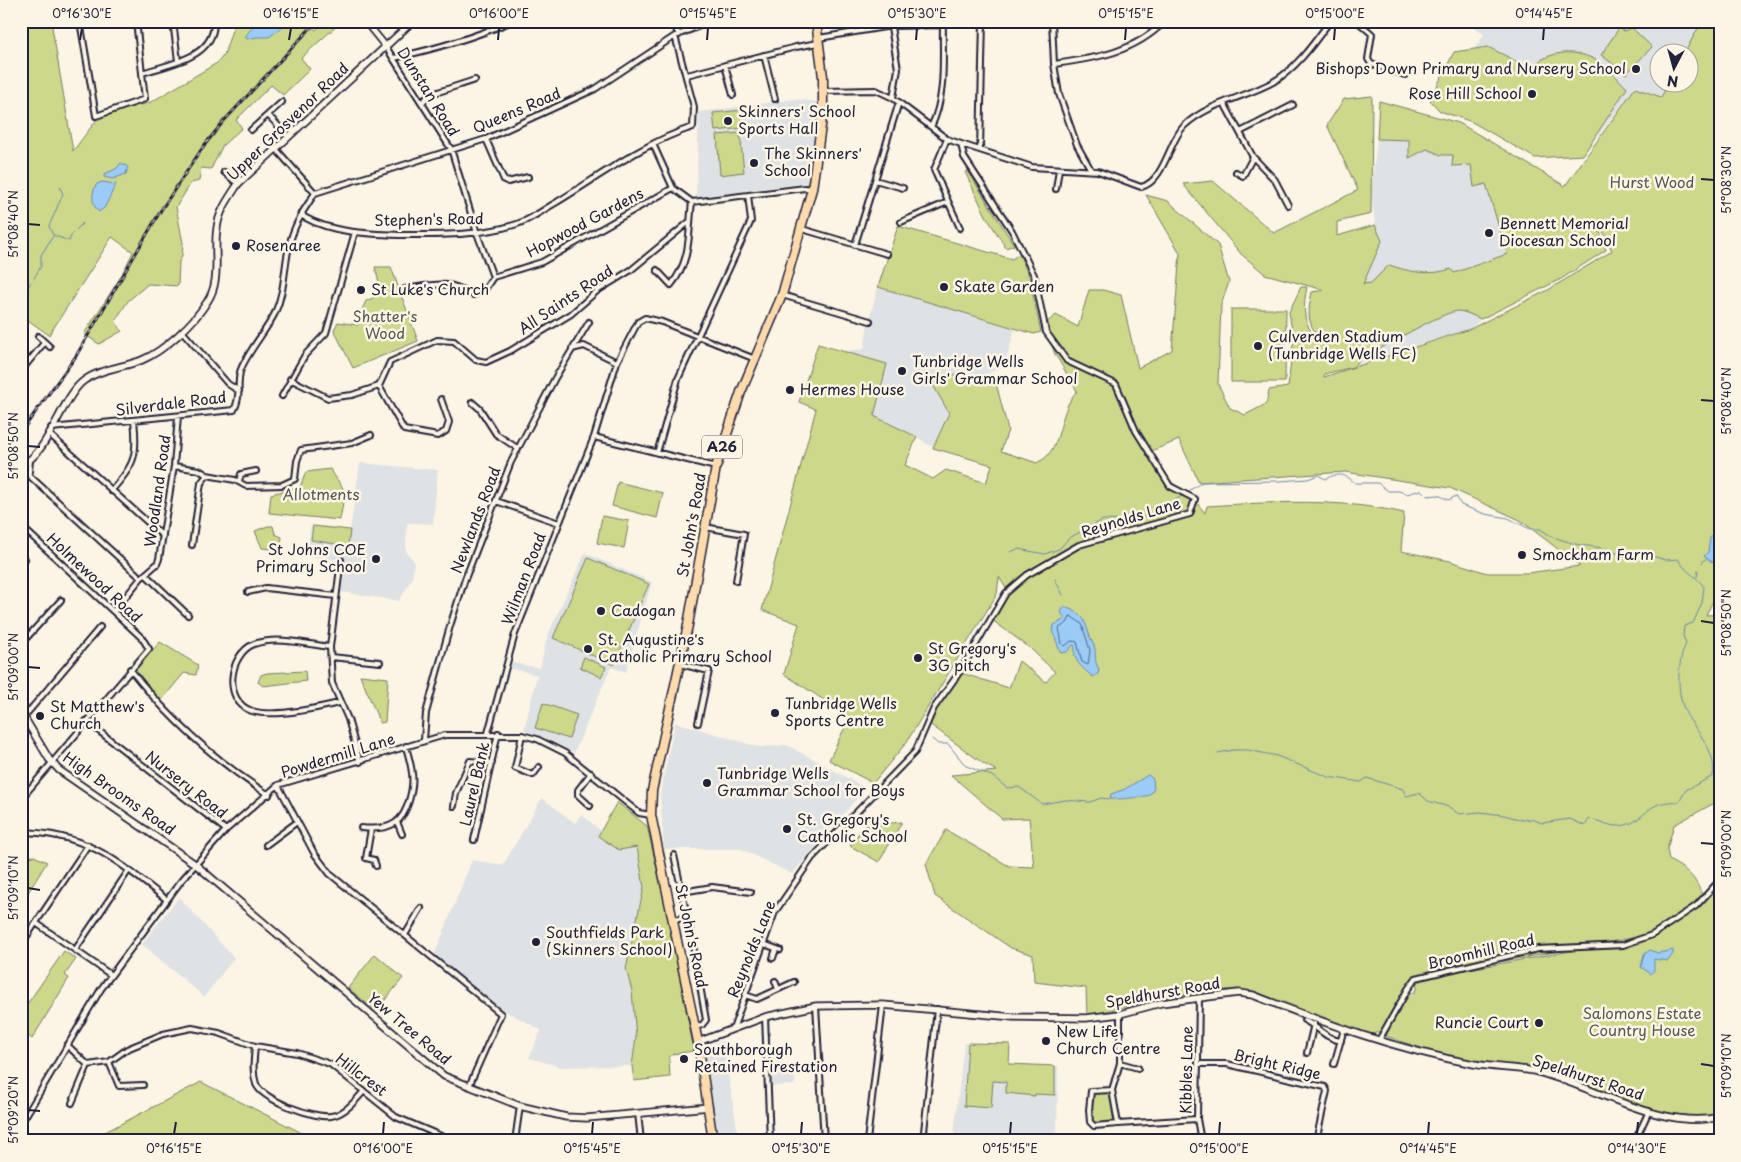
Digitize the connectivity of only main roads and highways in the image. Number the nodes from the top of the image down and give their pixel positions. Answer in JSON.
{"nodes":[{"id":1,"x":816,"y":21,"type":"edge"},
{"id":2,"x":712,"y":1141,"type":"edge"}],
"edges":[{"from":1,"to":2,"type":"highway","name":"St John's Road","number":"A26"}]}
